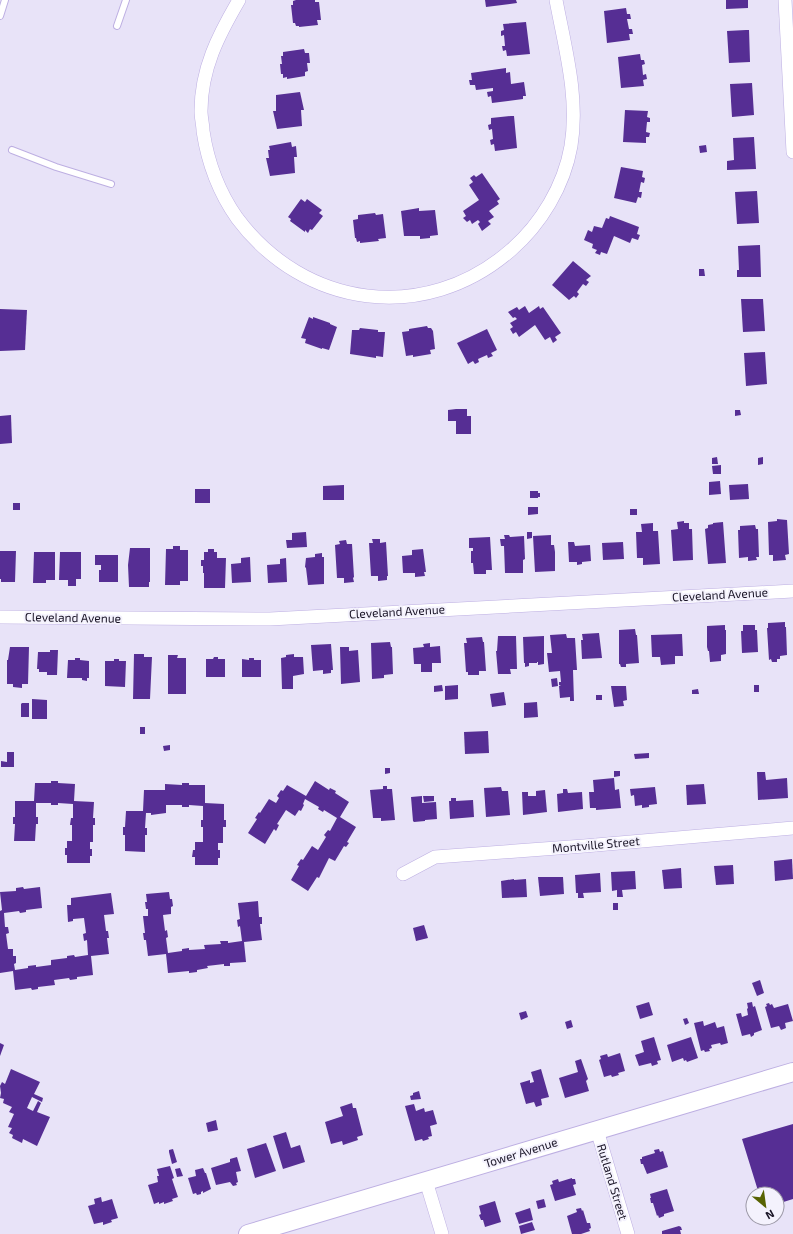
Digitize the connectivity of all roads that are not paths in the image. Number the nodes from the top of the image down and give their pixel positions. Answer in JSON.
{"nodes":[{"id":1,"x":5,"y":0,"type":"edge"},
{"id":2,"x":126,"y":0,"type":"edge"},
{"id":3,"x":239,"y":0,"type":"edge"},
{"id":4,"x":556,"y":0,"type":"edge"},
{"id":5,"x":785,"y":0,"type":"edge"},
{"id":6,"x":0,"y":16,"type":"edge"},
{"id":7,"x":117,"y":26,"type":"dead end"},
{"id":8,"x":12,"y":150,"type":"dead end"},
{"id":9,"x":793,"y":152,"type":"edge"},
{"id":10,"x":111,"y":184,"type":"dead end"},
{"id":11,"x":793,"y":591,"type":"edge"},
{"id":12,"x":0,"y":617,"type":"edge"},
{"id":13,"x":793,"y":828,"type":"edge"},
{"id":14,"x":403,"y":874,"type":"dead end"},
{"id":15,"x":793,"y":1072,"type":"edge"},
{"id":16,"x":597,"y":1130,"type":"junction"},
{"id":17,"x":426,"y":1181,"type":"junction"},
{"id":18,"x":248,"y":1234,"type":"edge"},
{"id":19,"x":442,"y":1234,"type":"edge"},
{"id":20,"x":628,"y":1234,"type":"edge"}],
"edges":[{"from":1,"to":6,"type":"lane"},
{"from":2,"to":7,"type":"lane"},
{"from":3,"to":4,"type":"street"},
{"from":5,"to":9,"type":"street"},
{"from":8,"to":10,"type":"lane"},
{"from":11,"to":12,"type":"street","name":"Cleveland Avenue"},
{"from":13,"to":14,"type":"street","name":"Montville Street"},
{"from":15,"to":16,"type":"main road","name":"Tower Avenue"},
{"from":16,"to":17,"type":"main road","name":"Tower Avenue"},
{"from":16,"to":20,"type":"street","name":"Rutland Street"},
{"from":17,"to":18,"type":"main road","name":"Tower Avenue"},
{"from":17,"to":19,"type":"street"}]}
